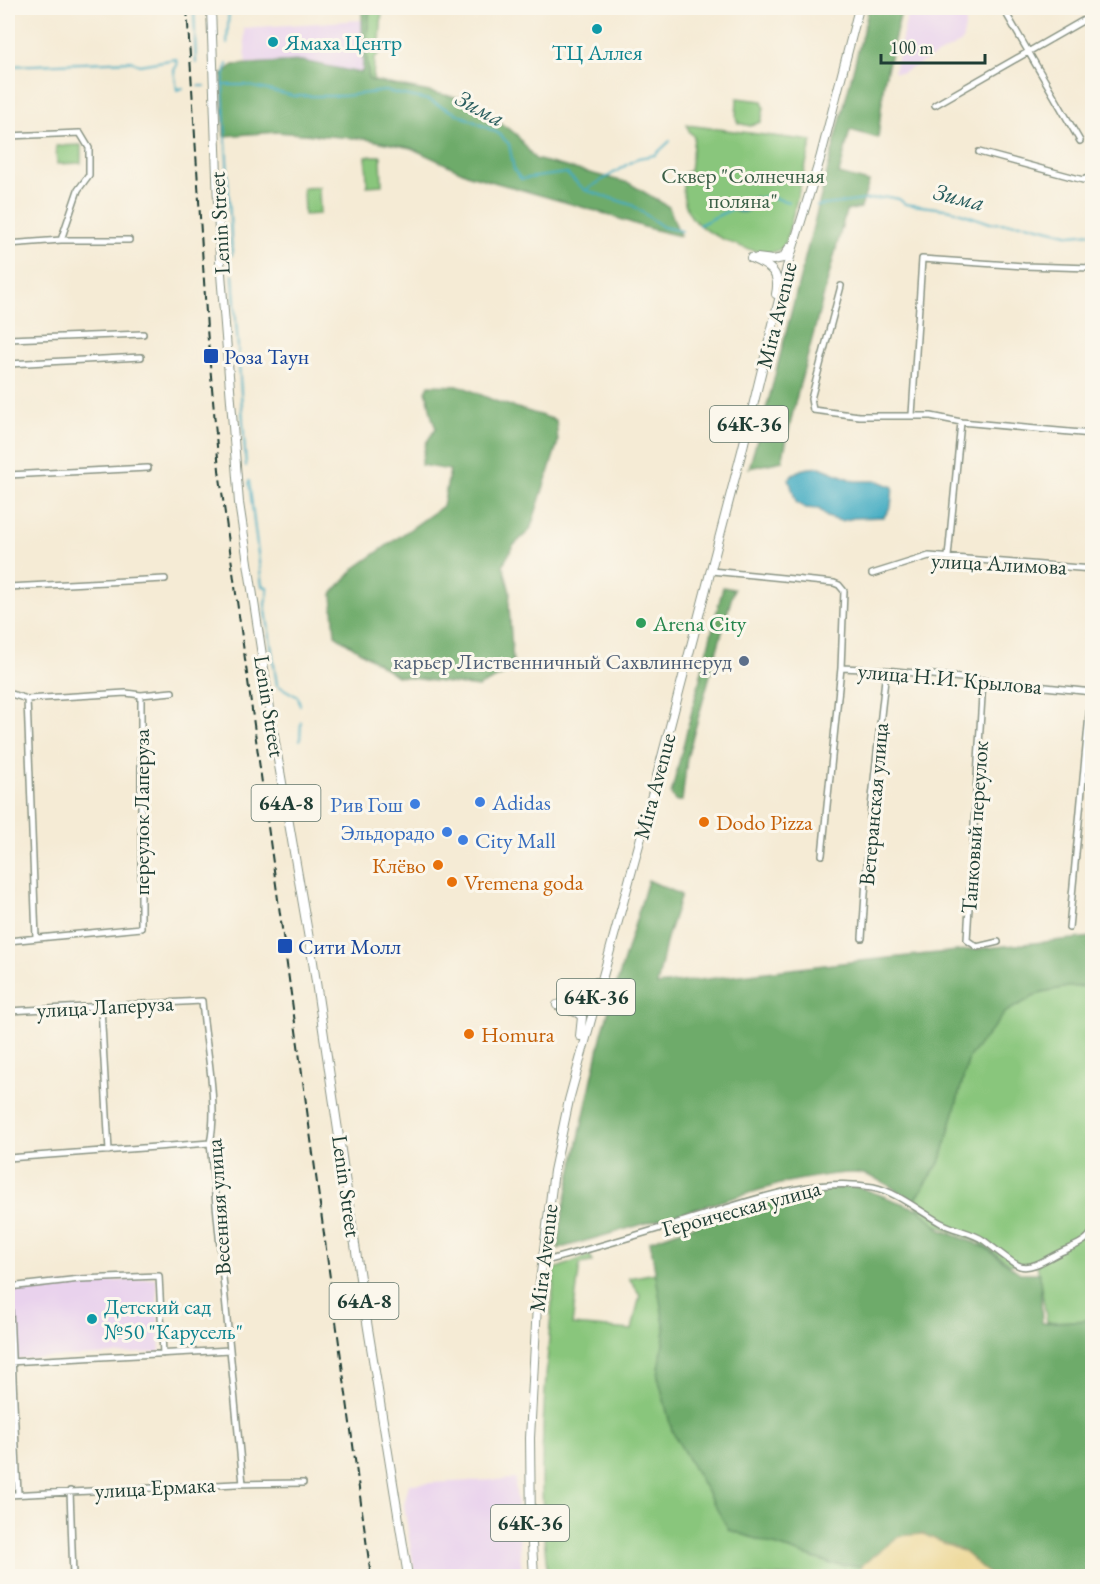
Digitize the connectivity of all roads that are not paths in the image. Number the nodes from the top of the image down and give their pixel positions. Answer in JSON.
{"nodes":[{"id":1,"x":211,"y":8,"type":"edge"},
{"id":2,"x":859,"y":8,"type":"edge"},
{"id":3,"x":1003,"y":8,"type":"edge"},
{"id":4,"x":1092,"y":19,"type":"edge"},
{"id":5,"x":1029,"y":53,"type":"junction"},
{"id":6,"x":935,"y":105,"type":"dead end"},
{"id":7,"x":8,"y":136,"type":"edge"},
{"id":8,"x":1080,"y":141,"type":"dead end"},
{"id":9,"x":979,"y":152,"type":"dead end"},
{"id":10,"x":1092,"y":176,"type":"edge"},
{"id":11,"x":802,"y":217,"type":"junction"},
{"id":12,"x":61,"y":240,"type":"junction"},
{"id":13,"x":129,"y":240,"type":"dead end"},
{"id":14,"x":8,"y":244,"type":"edge"},
{"id":15,"x":751,"y":258,"type":"junction"},
{"id":16,"x":787,"y":267,"type":"junction"},
{"id":17,"x":1092,"y":268,"type":"edge"},
{"id":18,"x":842,"y":286,"type":"dead end"},
{"id":19,"x":771,"y":331,"type":"junction"},
{"id":20,"x":143,"y":334,"type":"dead end"},
{"id":21,"x":8,"y":339,"type":"edge"},
{"id":22,"x":141,"y":357,"type":"dead end"},
{"id":23,"x":8,"y":364,"type":"edge"},
{"id":24,"x":912,"y":415,"type":"junction"},
{"id":25,"x":961,"y":422,"type":"junction"},
{"id":26,"x":1092,"y":434,"type":"edge"},
{"id":27,"x":148,"y":468,"type":"dead end"},
{"id":28,"x":8,"y":476,"type":"edge"},
{"id":29,"x":948,"y":557,"type":"junction"},
{"id":30,"x":1092,"y":569,"type":"edge"},
{"id":31,"x":711,"y":572,"type":"junction"},
{"id":32,"x":872,"y":574,"type":"dead end"},
{"id":33,"x":165,"y":579,"type":"dead end"},
{"id":34,"x":8,"y":587,"type":"edge"},
{"id":35,"x":842,"y":668,"type":"junction"},
{"id":36,"x":886,"y":670,"type":"junction"},
{"id":37,"x":983,"y":680,"type":"junction"},
{"id":38,"x":1092,"y":683,"type":"edge"},
{"id":39,"x":172,"y":692,"type":"dead end"},
{"id":40,"x":1092,"y":692,"type":"edge"},
{"id":41,"x":8,"y":693,"type":"edge"},
{"id":42,"x":141,"y":695,"type":"junction"},
{"id":43,"x":27,"y":699,"type":"junction"},
{"id":44,"x":822,"y":855,"type":"dead end"},
{"id":45,"x":1069,"y":928,"type":"dead end"},
{"id":46,"x":36,"y":938,"type":"junction"},
{"id":47,"x":862,"y":938,"type":"dead end"},
{"id":48,"x":8,"y":940,"type":"edge"},
{"id":49,"x":998,"y":942,"type":"dead end"},
{"id":50,"x":608,"y":952,"type":"junction"},
{"id":51,"x":202,"y":1001,"type":"joint"},
{"id":52,"x":555,"y":1005,"type":"junction"},
{"id":53,"x":101,"y":1007,"type":"junction"},
{"id":54,"x":593,"y":1008,"type":"junction"},
{"id":55,"x":8,"y":1011,"type":"edge"},
{"id":56,"x":578,"y":1064,"type":"junction"},
{"id":57,"x":210,"y":1143,"type":"junction"},
{"id":58,"x":109,"y":1150,"type":"junction"},
{"id":59,"x":8,"y":1158,"type":"edge"},
{"id":60,"x":1092,"y":1232,"type":"edge"},
{"id":61,"x":542,"y":1262,"type":"junction"},
{"id":62,"x":8,"y":1263,"type":"edge"},
{"id":63,"x":9,"y":1287,"type":"edge"},
{"id":64,"x":230,"y":1350,"type":"junction"},
{"id":65,"x":163,"y":1354,"type":"junction"},
{"id":66,"x":10,"y":1362,"type":"edge"},
{"id":67,"x":303,"y":1483,"type":"dead end"},
{"id":68,"x":243,"y":1484,"type":"junction"},
{"id":69,"x":70,"y":1491,"type":"junction"},
{"id":70,"x":18,"y":1494,"type":"junction"},
{"id":71,"x":8,"y":1495,"type":"edge"},
{"id":72,"x":73,"y":1576,"type":"edge"},
{"id":73,"x":408,"y":1576,"type":"edge"},
{"id":74,"x":534,"y":1576,"type":"edge"}],
"edges":[{"from":1,"to":73,"type":"main road","name":"Lenin Street","number":"64А-8"},
{"from":2,"to":11,"type":"main road","name":"Mira Avenue","number":"64К-36"},
{"from":3,"to":5,"type":"street"},
{"from":4,"to":5,"type":"street"},
{"from":5,"to":6,"type":"street"},
{"from":5,"to":8,"type":"street"},
{"from":7,"to":12,"type":"street"},
{"from":9,"to":10,"type":"street"},
{"from":11,"to":15,"type":"main road"},
{"from":11,"to":16,"type":"main road","name":"Mira Avenue","number":"64К-36"},
{"from":12,"to":13,"type":"street"},
{"from":12,"to":14,"type":"street"},
{"from":15,"to":16,"type":"main road"},
{"from":15,"to":19,"type":"main road"},
{"from":16,"to":19,"type":"main road","name":"Mira Avenue","number":"64К-36"},
{"from":17,"to":24,"type":"street"},
{"from":18,"to":24,"type":"street"},
{"from":19,"to":31,"type":"main road","name":"Mira Avenue","number":"64К-36"},
{"from":20,"to":21,"type":"street"},
{"from":22,"to":23,"type":"street"},
{"from":24,"to":25,"type":"street"},
{"from":25,"to":26,"type":"street"},
{"from":25,"to":29,"type":"street"},
{"from":27,"to":28,"type":"street"},
{"from":29,"to":30,"type":"street","name":"улица Алимова"},
{"from":29,"to":32,"type":"street","name":"улица Алимова"},
{"from":31,"to":35,"type":"street","name":"улица Н.И. Крылова"},
{"from":31,"to":50,"type":"main road","name":"Mira Avenue","number":"64К-36"},
{"from":33,"to":34,"type":"street"},
{"from":35,"to":36,"type":"street","name":"улица Н.И. Крылова"},
{"from":35,"to":44,"type":"street"},
{"from":36,"to":37,"type":"street","name":"улица Н.И. Крылова"},
{"from":36,"to":47,"type":"street","name":"Ветеранская улица"},
{"from":37,"to":40,"type":"street","name":"улица Н.И. Крылова"},
{"from":37,"to":49,"type":"street","name":"Танковый переулок"},
{"from":38,"to":40,"type":"street"},
{"from":39,"to":42,"type":"street"},
{"from":40,"to":45,"type":"street"},
{"from":41,"to":43,"type":"street"},
{"from":42,"to":43,"type":"street"},
{"from":42,"to":46,"type":"street","name":"переулок Лаперуза"},
{"from":43,"to":46,"type":"street"},
{"from":46,"to":48,"type":"street"},
{"from":50,"to":52,"type":"main road"},
{"from":50,"to":54,"type":"main road","name":"Mira Avenue","number":"64К-36"},
{"from":51,"to":53,"type":"street","name":"улица Лаперуза"},
{"from":51,"to":57,"type":"street","name":"Весенняя улица"},
{"from":52,"to":54,"type":"main road"},
{"from":52,"to":56,"type":"main road"},
{"from":53,"to":55,"type":"street","name":"улица Лаперуза"},
{"from":53,"to":58,"type":"street"},
{"from":54,"to":56,"type":"main road","name":"Mira Avenue","number":"64К-36"},
{"from":56,"to":61,"type":"main road","name":"Mira Avenue","number":"64К-36"},
{"from":57,"to":58,"type":"street"},
{"from":57,"to":64,"type":"street","name":"Весенняя улица"},
{"from":58,"to":59,"type":"street"},
{"from":60,"to":61,"type":"street","name":"Героическая улица"},
{"from":61,"to":74,"type":"main road","name":"Mira Avenue","number":"64К-36"},
{"from":62,"to":63,"type":"street"},
{"from":63,"to":65,"type":"street"},
{"from":63,"to":66,"type":"street"},
{"from":64,"to":65,"type":"street"},
{"from":64,"to":68,"type":"street","name":"Весенняя улица"},
{"from":65,"to":66,"type":"street"},
{"from":66,"to":70,"type":"street"},
{"from":67,"to":68,"type":"street","name":"улица Ермака"},
{"from":68,"to":69,"type":"street","name":"улица Ермака"},
{"from":69,"to":70,"type":"street","name":"улица Ермака"},
{"from":69,"to":72,"type":"street"},
{"from":70,"to":71,"type":"street","name":"улица Ермака"}]}
